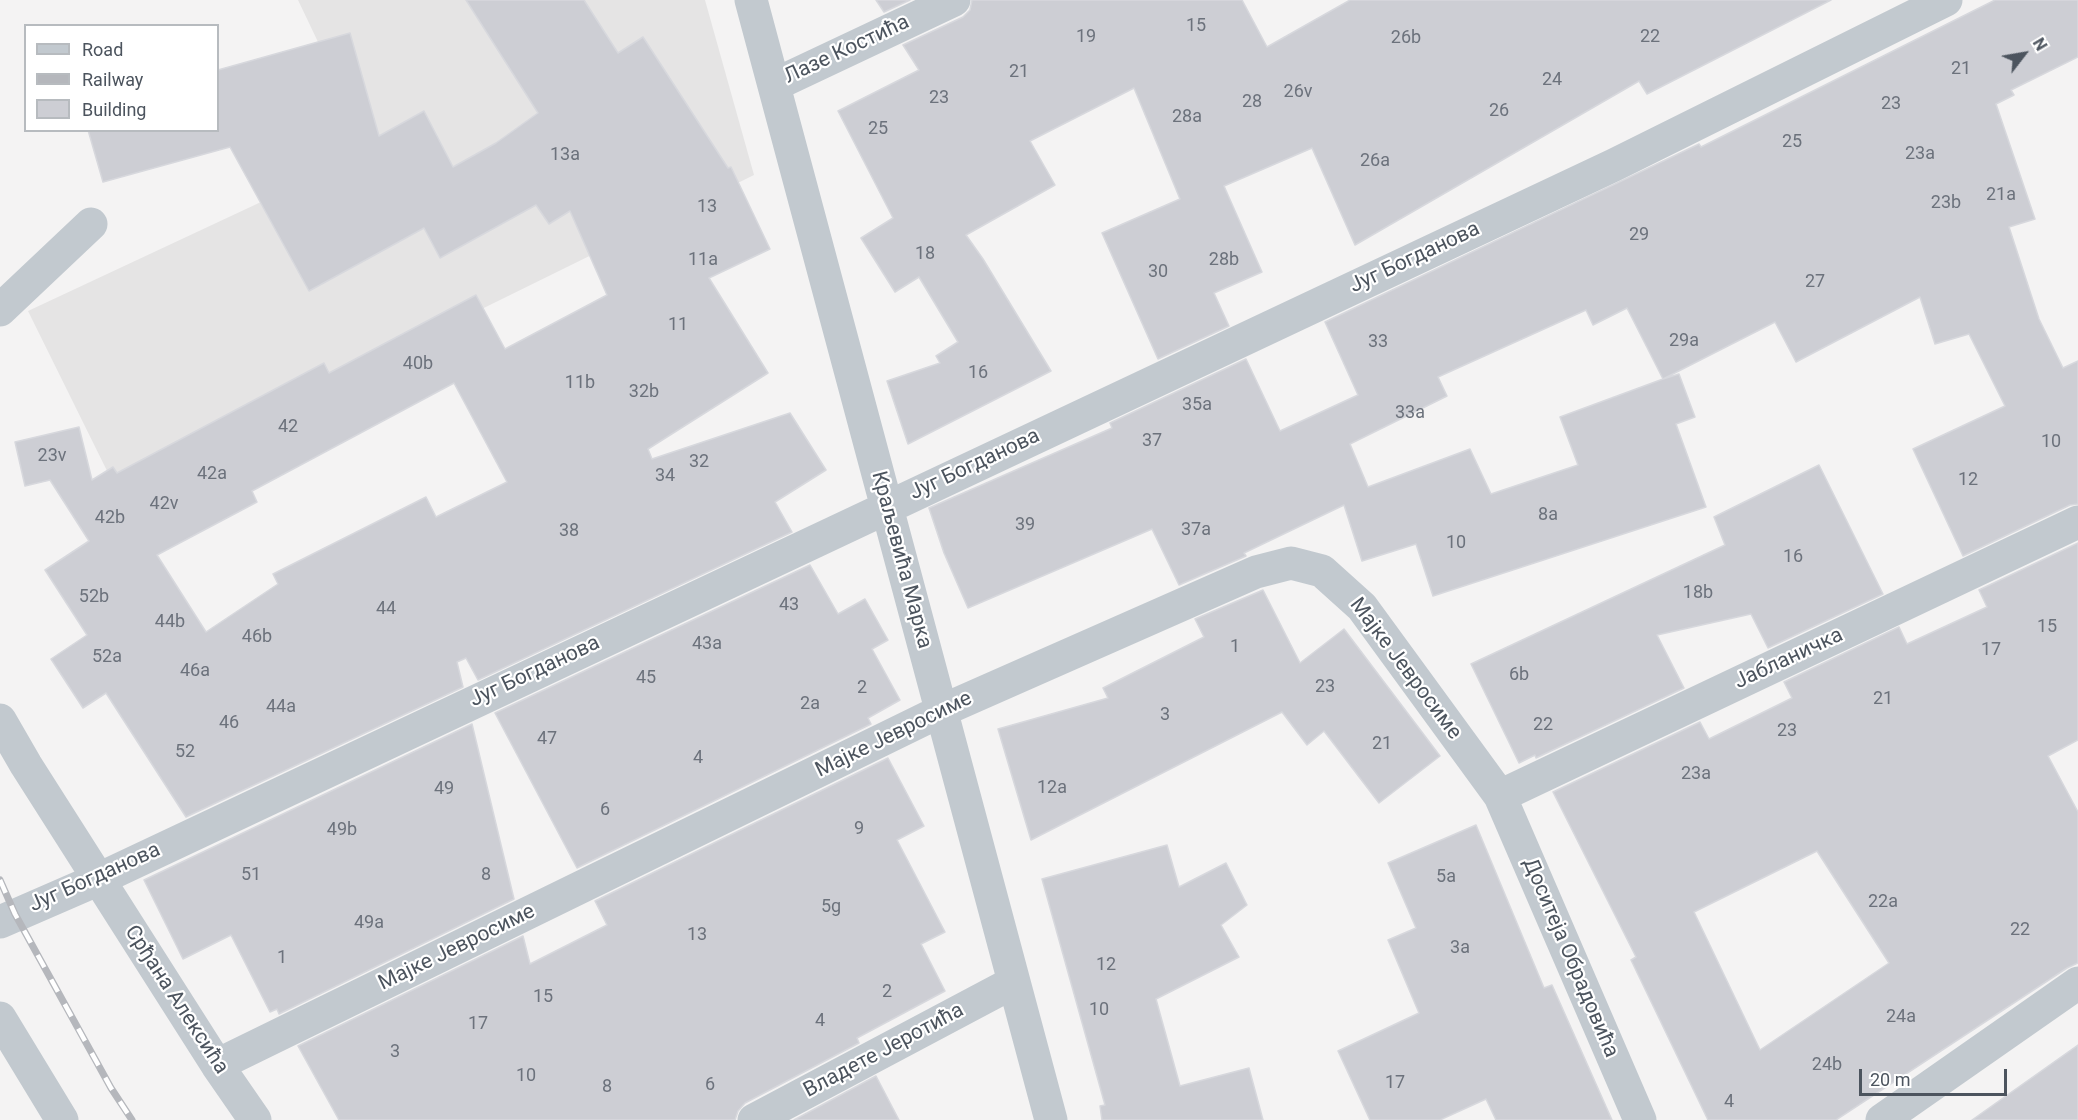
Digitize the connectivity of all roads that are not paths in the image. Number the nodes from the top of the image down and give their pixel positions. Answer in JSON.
{"nodes":[{"id":1,"x":751,"y":0,"type":"edge"},
{"id":2,"x":954,"y":0,"type":"edge"},
{"id":3,"x":1946,"y":0,"type":"edge"},
{"id":4,"x":774,"y":85,"type":"junction"},
{"id":5,"x":92,"y":224,"type":"dead end"},
{"id":6,"x":0,"y":310,"type":"edge"},
{"id":7,"x":887,"y":506,"type":"junction"},
{"id":8,"x":2078,"y":522,"type":"edge"},
{"id":9,"x":941,"y":711,"type":"junction"},
{"id":10,"x":0,"y":720,"type":"edge"},
{"id":11,"x":1500,"y":796,"type":"junction"},
{"id":12,"x":99,"y":879,"type":"junction"},
{"id":13,"x":0,"y":922,"type":"edge"},
{"id":14,"x":1014,"y":982,"type":"junction"},
{"id":15,"x":2078,"y":983,"type":"edge"},
{"id":16,"x":0,"y":1018,"type":"edge"},
{"id":17,"x":217,"y":1065,"type":"junction"},
{"id":18,"x":62,"y":1120,"type":"edge"},
{"id":19,"x":255,"y":1120,"type":"edge"},
{"id":20,"x":754,"y":1120,"type":"edge"},
{"id":21,"x":1051,"y":1120,"type":"edge"},
{"id":22,"x":1640,"y":1120,"type":"edge"},
{"id":23,"x":1882,"y":1120,"type":"edge"}],
"edges":[{"from":1,"to":4,"type":"street","name":"Краљевића Марка"},
{"from":2,"to":4,"type":"street","name":"Лазе Костића"},
{"from":3,"to":7,"type":"street","name":"Југ Богданова"},
{"from":4,"to":7,"type":"street","name":"Краљевића Марка"},
{"from":5,"to":6,"type":"street"},
{"from":7,"to":9,"type":"street","name":"Краљевића Марка"},
{"from":7,"to":12,"type":"street","name":"Југ Богданова"},
{"from":8,"to":11,"type":"street","name":"Јабланичка"},
{"from":9,"to":11,"type":"street","name":"Мајке Јевросиме"},
{"from":9,"to":14,"type":"street","name":"Краљевића Марка"},
{"from":9,"to":17,"type":"street","name":"Мајке Јевросиме"},
{"from":10,"to":12,"type":"street","name":"Срђана Алексића"},
{"from":11,"to":22,"type":"street","name":"Доситеја Обрадовића"},
{"from":12,"to":13,"type":"street","name":"Југ Богданова"},
{"from":12,"to":17,"type":"street","name":"Срђана Алексића"},
{"from":14,"to":20,"type":"street","name":"Владете Јеротића"},
{"from":14,"to":21,"type":"street","name":"Краљевића Марка"},
{"from":15,"to":23,"type":"street"},
{"from":16,"to":18,"type":"street"},
{"from":17,"to":19,"type":"street","name":"Срђана Алексића"}]}
